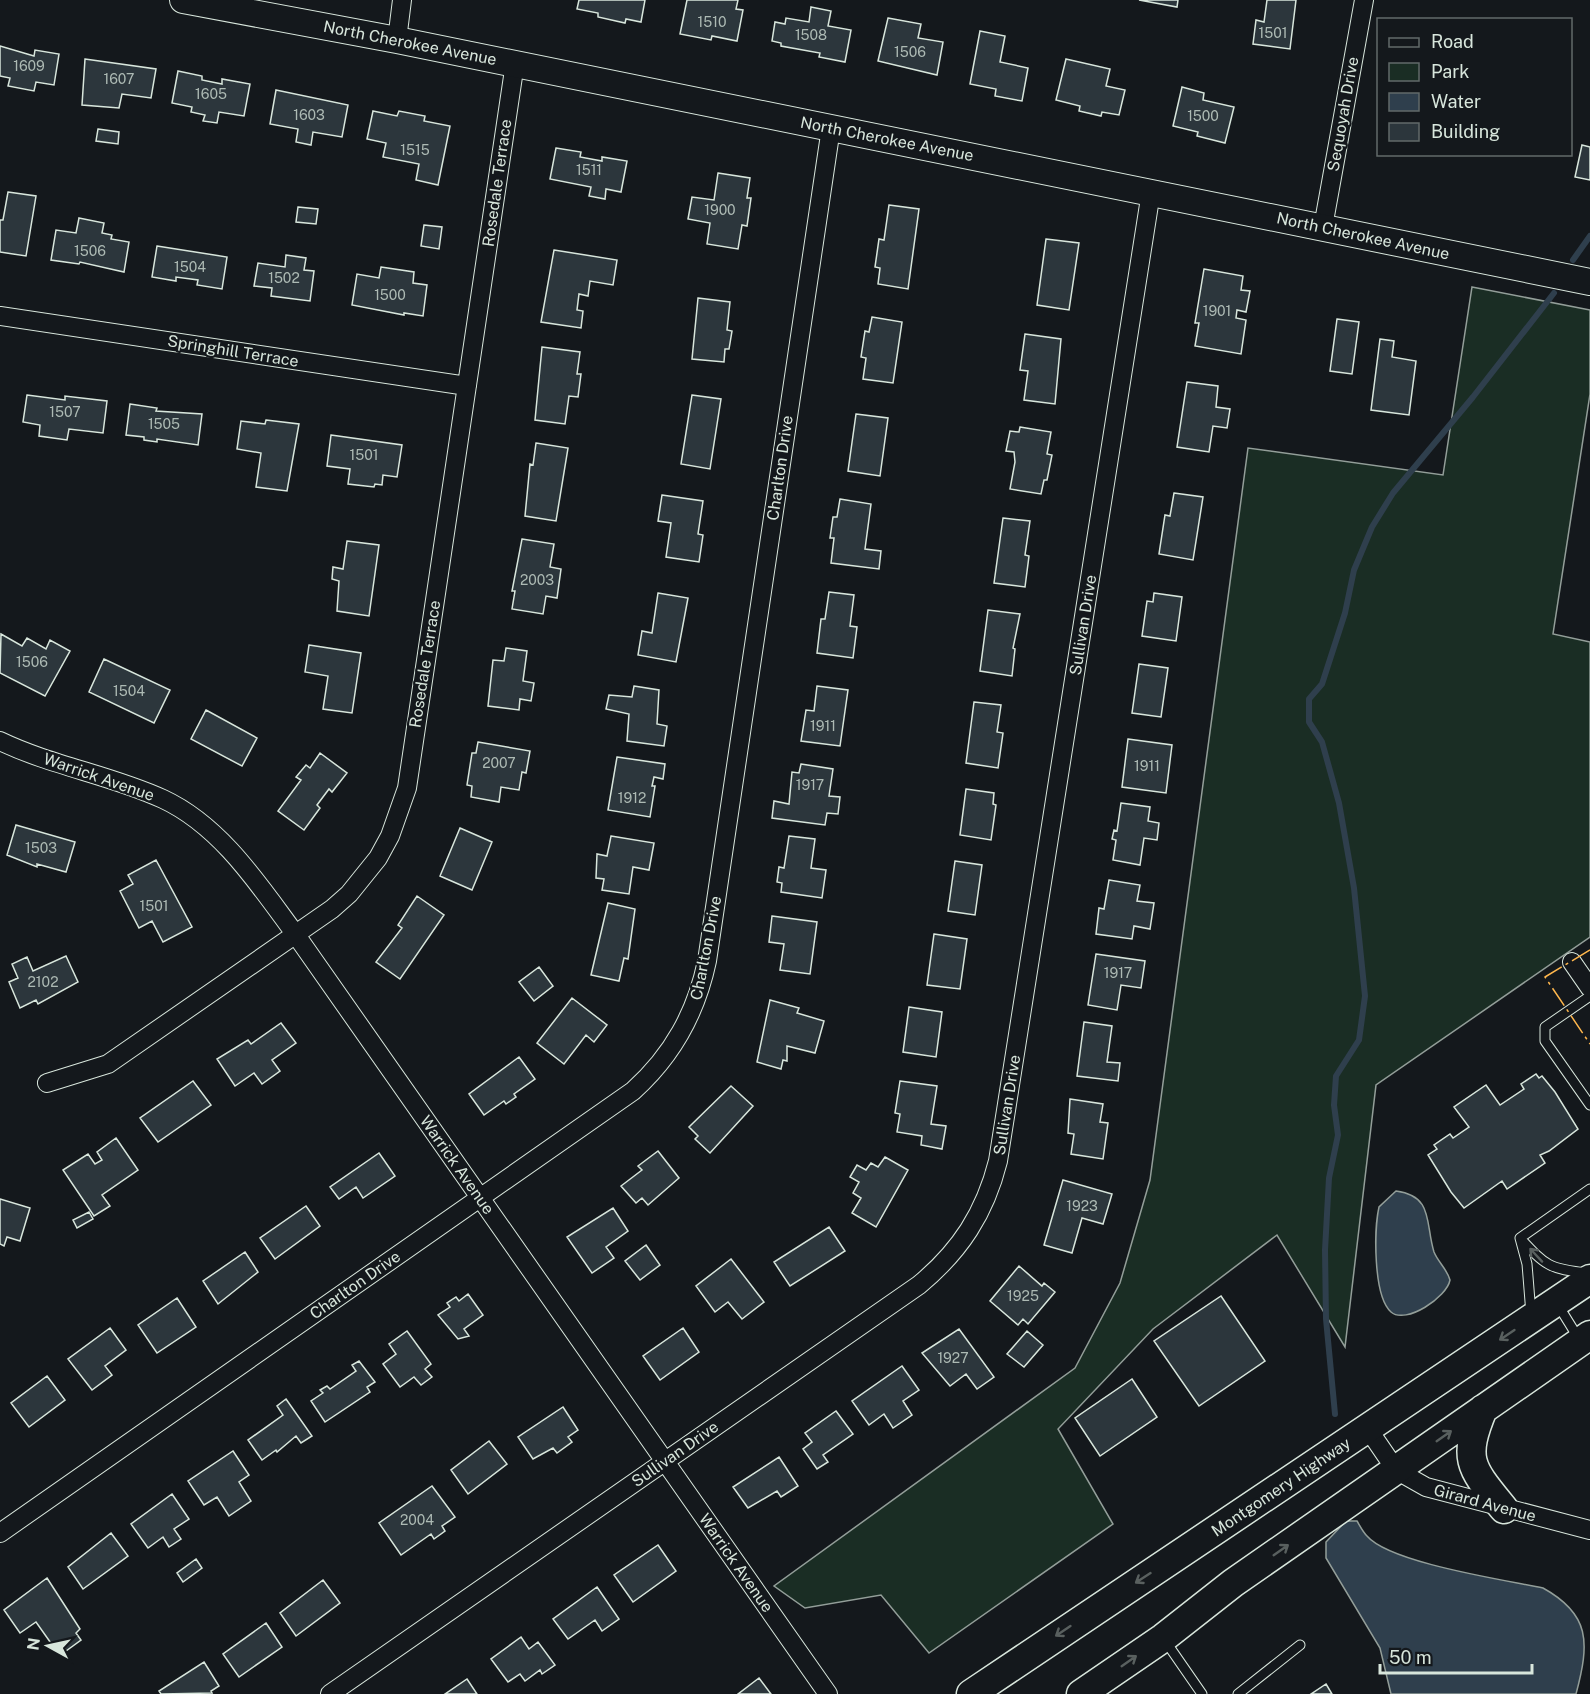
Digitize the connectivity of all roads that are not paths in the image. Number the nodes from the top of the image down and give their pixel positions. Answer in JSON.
{"nodes":[{"id":1,"x":183,"y":0,"type":"edge"},
{"id":2,"x":402,"y":0,"type":"edge"},
{"id":3,"x":1364,"y":0,"type":"edge"},
{"id":4,"x":397,"y":40,"type":"junction"},
{"id":5,"x":515,"y":63,"type":"junction"},
{"id":6,"x":831,"y":128,"type":"junction"},
{"id":7,"x":1151,"y":192,"type":"junction"},
{"id":8,"x":1323,"y":227,"type":"junction"},
{"id":9,"x":1590,"y":282,"type":"edge"},
{"id":10,"x":0,"y":316,"type":"edge"},
{"id":11,"x":467,"y":386,"type":"junction"},
{"id":12,"x":0,"y":741,"type":"edge"},
{"id":13,"x":296,"y":935,"type":"junction"},
{"id":14,"x":1572,"y":962,"type":"dead end"},
{"id":15,"x":1590,"y":988,"type":"edge"},
{"id":16,"x":1590,"y":996,"type":"edge"},
{"id":17,"x":47,"y":1083,"type":"dead end"},
{"id":18,"x":1590,"y":1105,"type":"edge"},
{"id":19,"x":1590,"y":1189,"type":"edge"},
{"id":20,"x":480,"y":1198,"type":"junction"},
{"id":21,"x":1520,"y":1238,"type":"junction"},
{"id":22,"x":1590,"y":1273,"type":"edge"},
{"id":23,"x":1590,"y":1279,"type":"edge"},
{"id":24,"x":1556,"y":1302,"type":"junction"},
{"id":25,"x":1532,"y":1318,"type":"junction"},
{"id":26,"x":1585,"y":1338,"type":"edge"},
{"id":27,"x":1483,"y":1409,"type":"junction"},
{"id":28,"x":1368,"y":1429,"type":"junction"},
{"id":29,"x":664,"y":1462,"type":"junction"},
{"id":30,"x":1396,"y":1470,"type":"junction"},
{"id":31,"x":1504,"y":1509,"type":"junction"},
{"id":32,"x":1590,"y":1530,"type":"edge"},
{"id":33,"x":0,"y":1533,"type":"edge"},
{"id":34,"x":1163,"y":1638,"type":"junction"},
{"id":35,"x":1300,"y":1645,"type":"dead end"},
{"id":36,"x":330,"y":1694,"type":"edge"},
{"id":37,"x":828,"y":1694,"type":"edge"},
{"id":38,"x":971,"y":1694,"type":"edge"},
{"id":39,"x":1081,"y":1694,"type":"edge"},
{"id":40,"x":1202,"y":1694,"type":"edge"},
{"id":41,"x":1238,"y":1694,"type":"edge"}],
"edges":[{"from":1,"to":4,"type":"street","name":"North Cherokee Avenue"},
{"from":2,"to":4,"type":"street"},
{"from":3,"to":8,"type":"street","name":"Sequoyah Drive"},
{"from":4,"to":5,"type":"street","name":"North Cherokee Avenue"},
{"from":5,"to":6,"type":"street","name":"North Cherokee Avenue"},
{"from":5,"to":11,"type":"street","name":"Rosedale Terrace"},
{"from":6,"to":7,"type":"street","name":"North Cherokee Avenue"},
{"from":6,"to":20,"type":"street","name":"Charlton Drive"},
{"from":7,"to":8,"type":"street","name":"North Cherokee Avenue"},
{"from":7,"to":29,"type":"street","name":"Sullivan Drive"},
{"from":8,"to":9,"type":"street","name":"North Cherokee Avenue"},
{"from":10,"to":11,"type":"street","name":"Springhill Terrace"},
{"from":11,"to":13,"type":"street","name":"Rosedale Terrace"},
{"from":12,"to":13,"type":"street","name":"Warrick Avenue"},
{"from":13,"to":17,"type":"street","name":"Rosedale Terrace"},
{"from":13,"to":20,"type":"street","name":"Warrick Avenue"},
{"from":14,"to":15,"type":"street"},
{"from":16,"to":18,"type":"lane"},
{"from":19,"to":21,"type":"lane"},
{"from":20,"to":29,"type":"street","name":"Warrick Avenue"},
{"from":20,"to":33,"type":"street","name":"Charlton Drive"},
{"from":22,"to":21,"type":"lane","one_way":true},
{"from":21,"to":25,"type":"lane"},
{"from":23,"to":24,"type":"main road","name":"Montgomery Highway"},
{"from":24,"to":25,"type":"main road","name":"Montgomery Highway"},
{"from":24,"to":26,"type":"lane"},
{"from":25,"to":28,"type":"main road","name":"Montgomery Highway","one_way":true},
{"from":26,"to":27,"type":"main road"},
{"from":30,"to":27,"type":"main road","one_way":true},
{"from":27,"to":31,"type":"main road"},
{"from":28,"to":30,"type":"street","name":"Girard Avenue"},
{"from":28,"to":38,"type":"main road","name":"Montgomery Highway","one_way":true},
{"from":29,"to":36,"type":"street","name":"Sullivan Drive"},
{"from":29,"to":37,"type":"street","name":"Warrick Avenue"},
{"from":30,"to":31,"type":"street","name":"Girard Avenue"},
{"from":34,"to":30,"type":"main road","one_way":true},
{"from":31,"to":32,"type":"street","name":"Girard Avenue"},
{"from":39,"to":34,"type":"main road","one_way":true},
{"from":34,"to":40,"type":"lane"},
{"from":35,"to":41,"type":"lane"}]}
